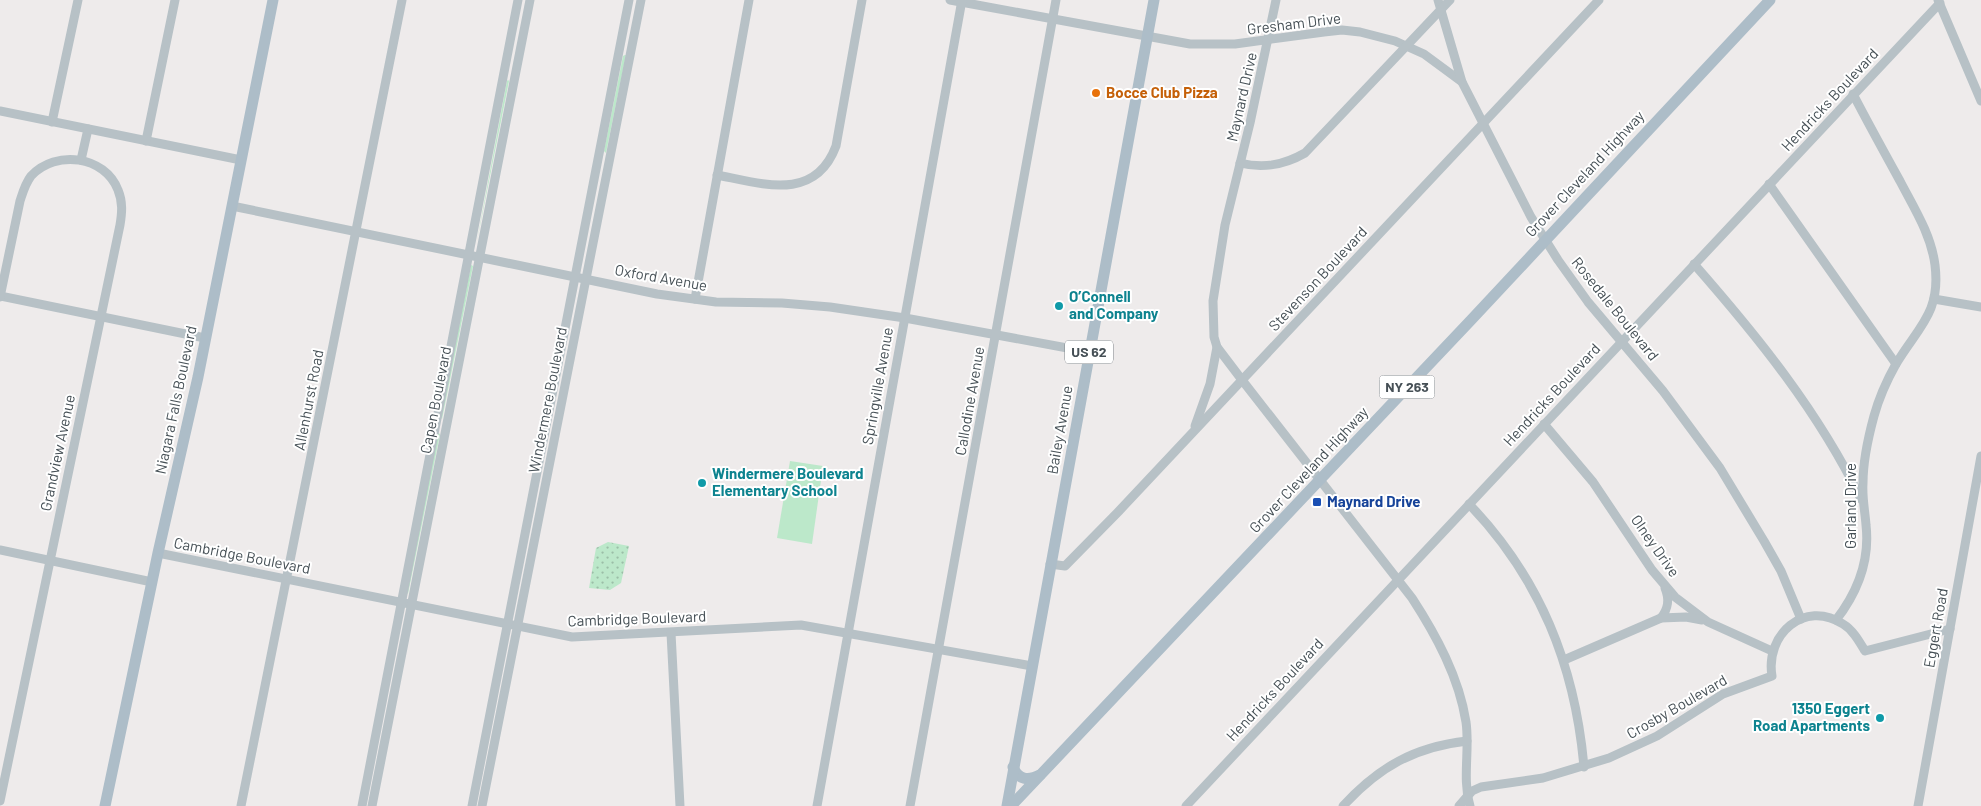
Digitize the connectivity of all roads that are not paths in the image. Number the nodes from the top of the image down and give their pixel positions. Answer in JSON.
{"nodes":[{"id":1,"x":78,"y":0,"type":"edge"},
{"id":2,"x":175,"y":0,"type":"edge"},
{"id":3,"x":274,"y":0,"type":"edge"},
{"id":4,"x":402,"y":0,"type":"edge"},
{"id":5,"x":518,"y":0,"type":"edge"},
{"id":6,"x":530,"y":0,"type":"edge"},
{"id":7,"x":629,"y":0,"type":"edge"},
{"id":8,"x":641,"y":0,"type":"edge"},
{"id":9,"x":749,"y":0,"type":"edge"},
{"id":10,"x":862,"y":0,"type":"edge"},
{"id":11,"x":950,"y":0,"type":"edge"},
{"id":12,"x":1056,"y":0,"type":"edge"},
{"id":13,"x":1154,"y":0,"type":"edge"},
{"id":14,"x":1276,"y":0,"type":"edge"},
{"id":15,"x":1438,"y":0,"type":"edge"},
{"id":16,"x":1450,"y":0,"type":"edge"},
{"id":17,"x":1600,"y":0,"type":"edge"},
{"id":18,"x":1770,"y":0,"type":"edge"},
{"id":19,"x":962,"y":1,"type":"edge"},
{"id":20,"x":1939,"y":2,"type":"edge"},
{"id":21,"x":1440,"y":10,"type":"junction"},
{"id":22,"x":1053,"y":18,"type":"junction"},
{"id":23,"x":1147,"y":37,"type":"junction"},
{"id":24,"x":1268,"y":41,"type":"junction"},
{"id":25,"x":1406,"y":45,"type":"junction"},
{"id":26,"x":1462,"y":82,"type":"junction"},
{"id":27,"x":1853,"y":94,"type":"junction"},
{"id":28,"x":1981,"y":101,"type":"edge"},
{"id":29,"x":0,"y":111,"type":"edge"},
{"id":30,"x":52,"y":122,"type":"junction"},
{"id":31,"x":1484,"y":123,"type":"junction"},
{"id":32,"x":88,"y":129,"type":"junction"},
{"id":33,"x":146,"y":141,"type":"junction"},
{"id":34,"x":81,"y":160,"type":"junction"},
{"id":35,"x":241,"y":160,"type":"junction"},
{"id":36,"x":1240,"y":163,"type":"junction"},
{"id":37,"x":717,"y":176,"type":"junction"},
{"id":38,"x":1769,"y":184,"type":"junction"},
{"id":39,"x":232,"y":206,"type":"junction"},
{"id":40,"x":357,"y":233,"type":"junction"},
{"id":41,"x":1545,"y":240,"type":"junction"},
{"id":42,"x":468,"y":255,"type":"junction"},
{"id":43,"x":478,"y":257,"type":"junction"},
{"id":44,"x":1694,"y":264,"type":"junction"},
{"id":45,"x":576,"y":277,"type":"junction"},
{"id":46,"x":586,"y":279,"type":"junction"},
{"id":47,"x":0,"y":296,"type":"edge"},
{"id":48,"x":695,"y":299,"type":"junction"},
{"id":49,"x":1934,"y":299,"type":"junction"},
{"id":50,"x":1981,"y":307,"type":"edge"},
{"id":51,"x":101,"y":316,"type":"junction"},
{"id":52,"x":905,"y":318,"type":"junction"},
{"id":53,"x":995,"y":335,"type":"junction"},
{"id":54,"x":206,"y":338,"type":"junction"},
{"id":55,"x":1621,"y":342,"type":"junction"},
{"id":56,"x":1217,"y":347,"type":"junction"},
{"id":57,"x":1089,"y":352,"type":"junction"},
{"id":58,"x":1896,"y":364,"type":"junction"},
{"id":59,"x":1242,"y":380,"type":"junction"},
{"id":60,"x":1544,"y":424,"type":"junction"},
{"id":61,"x":1193,"y":431,"type":"junction"},
{"id":62,"x":1981,"y":456,"type":"edge"},
{"id":63,"x":1845,"y":466,"type":"junction"},
{"id":64,"x":1864,"y":466,"type":"junction"},
{"id":65,"x":1320,"y":480,"type":"junction"},
{"id":66,"x":1863,"y":501,"type":"junction"},
{"id":67,"x":1469,"y":504,"type":"junction"},
{"id":68,"x":0,"y":550,"type":"edge"},
{"id":69,"x":158,"y":553,"type":"junction"},
{"id":70,"x":50,"y":560,"type":"junction"},
{"id":71,"x":1050,"y":564,"type":"junction"},
{"id":72,"x":286,"y":579,"type":"junction"},
{"id":73,"x":1398,"y":580,"type":"junction"},
{"id":74,"x":152,"y":582,"type":"junction"},
{"id":75,"x":1664,"y":586,"type":"junction"},
{"id":76,"x":401,"y":602,"type":"junction"},
{"id":77,"x":411,"y":604,"type":"junction"},
{"id":78,"x":1660,"y":618,"type":"junction"},
{"id":79,"x":1801,"y":619,"type":"junction"},
{"id":80,"x":1836,"y":620,"type":"junction"},
{"id":81,"x":1708,"y":622,"type":"junction"},
{"id":82,"x":512,"y":625,"type":"junction"},
{"id":83,"x":1950,"y":629,"type":"junction"},
{"id":84,"x":671,"y":633,"type":"junction"},
{"id":85,"x":848,"y":634,"type":"junction"},
{"id":86,"x":938,"y":650,"type":"junction"},
{"id":87,"x":1772,"y":651,"type":"junction"},
{"id":88,"x":1564,"y":660,"type":"junction"},
{"id":89,"x":1032,"y":666,"type":"junction"},
{"id":90,"x":1467,"y":741,"type":"junction"},
{"id":91,"x":1013,"y":767,"type":"junction"},
{"id":92,"x":1584,"y":767,"type":"junction"},
{"id":93,"x":1044,"y":773,"type":"junction"},
{"id":94,"x":1467,"y":796,"type":"junction"},
{"id":95,"x":0,"y":801,"type":"edge"},
{"id":96,"x":105,"y":806,"type":"edge"},
{"id":97,"x":241,"y":806,"type":"edge"},
{"id":98,"x":362,"y":806,"type":"edge"},
{"id":99,"x":372,"y":806,"type":"edge"},
{"id":100,"x":472,"y":806,"type":"edge"},
{"id":101,"x":482,"y":806,"type":"edge"},
{"id":102,"x":680,"y":806,"type":"edge"},
{"id":103,"x":816,"y":806,"type":"edge"},
{"id":104,"x":910,"y":806,"type":"edge"},
{"id":105,"x":1007,"y":806,"type":"edge"},
{"id":106,"x":1012,"y":806,"type":"edge"},
{"id":107,"x":1186,"y":806,"type":"edge"},
{"id":108,"x":1343,"y":806,"type":"edge"},
{"id":109,"x":1459,"y":806,"type":"edge"},
{"id":110,"x":1470,"y":806,"type":"edge"},
{"id":111,"x":1918,"y":806,"type":"edge"}],
"edges":[{"from":1,"to":30,"type":"street"},
{"from":2,"to":33,"type":"street"},
{"from":3,"to":35,"type":"main road","name":"Niagara Falls Boulevard"},
{"from":4,"to":40,"type":"street","name":"Allenhurst Road"},
{"from":5,"to":42,"type":"street","name":"Capen Boulevard"},
{"from":6,"to":43,"type":"street","name":"Capen Boulevard"},
{"from":7,"to":45,"type":"street","name":"Windermere Boulevard"},
{"from":8,"to":46,"type":"street","name":"Windermere Boulevard"},
{"from":9,"to":37,"type":"street"},
{"from":10,"to":37,"type":"street"},
{"from":11,"to":19,"type":"street","name":"Gresham Drive"},
{"from":12,"to":22,"type":"street","name":"Callodine Avenue"},
{"from":13,"to":23,"type":"main road","name":"Bailey Avenue","number":"US 62"},
{"from":14,"to":24,"type":"street","name":"Maynard Drive"},
{"from":15,"to":21,"type":"street","name":"Rosedale Boulevard"},
{"from":16,"to":21,"type":"street"},
{"from":17,"to":31,"type":"street","name":"Stevenson Boulevard"},
{"from":18,"to":41,"type":"main road","name":"Grover Cleveland Highway","number":"NY 263"},
{"from":19,"to":22,"type":"street","name":"Gresham Drive"},
{"from":19,"to":52,"type":"street","name":"Springville Avenue"},
{"from":20,"to":27,"type":"street","name":"Hendricks Boulevard"},
{"from":20,"to":28,"type":"street"},
{"from":21,"to":25,"type":"street"},
{"from":21,"to":26,"type":"street","name":"Rosedale Boulevard"},
{"from":22,"to":23,"type":"street","name":"Gresham Drive"},
{"from":22,"to":53,"type":"street","name":"Callodine Avenue"},
{"from":23,"to":24,"type":"street","name":"Gresham Drive"},
{"from":23,"to":57,"type":"main road","name":"Bailey Avenue","number":"US 62"},
{"from":24,"to":25,"type":"street","name":"Gresham Drive"},
{"from":24,"to":36,"type":"street","name":"Maynard Drive"},
{"from":25,"to":26,"type":"street","name":"Gresham Drive"},
{"from":25,"to":36,"type":"street"},
{"from":26,"to":31,"type":"street","name":"Rosedale Boulevard"},
{"from":27,"to":38,"type":"street","name":"Hendricks Boulevard"},
{"from":27,"to":49,"type":"street"},
{"from":29,"to":30,"type":"street"},
{"from":30,"to":32,"type":"street"},
{"from":31,"to":41,"type":"street","name":"Rosedale Boulevard"},
{"from":31,"to":59,"type":"street","name":"Stevenson Boulevard"},
{"from":32,"to":33,"type":"street"},
{"from":32,"to":34,"type":"street"},
{"from":33,"to":35,"type":"street"},
{"from":34,"to":47,"type":"street"},
{"from":34,"to":51,"type":"street","name":"Grandview Avenue"},
{"from":35,"to":39,"type":"main road","name":"Niagara Falls Boulevard"},
{"from":36,"to":56,"type":"street","name":"Maynard Drive"},
{"from":37,"to":48,"type":"street"},
{"from":38,"to":44,"type":"street","name":"Hendricks Boulevard"},
{"from":38,"to":58,"type":"street"},
{"from":39,"to":40,"type":"street","name":"Oxford Avenue"},
{"from":39,"to":54,"type":"main road","name":"Niagara Falls Boulevard"},
{"from":40,"to":42,"type":"street","name":"Oxford Avenue"},
{"from":40,"to":72,"type":"street","name":"Allenhurst Road"},
{"from":41,"to":55,"type":"street","name":"Rosedale Boulevard"},
{"from":41,"to":65,"type":"main road","name":"Grover Cleveland Highway","number":"NY 263"},
{"from":42,"to":43,"type":"street","name":"Oxford Avenue"},
{"from":42,"to":76,"type":"street","name":"Capen Boulevard"},
{"from":43,"to":45,"type":"street","name":"Oxford Avenue"},
{"from":43,"to":77,"type":"street","name":"Capen Boulevard"},
{"from":44,"to":55,"type":"street","name":"Hendricks Boulevard"},
{"from":44,"to":63,"type":"street"},
{"from":45,"to":46,"type":"street","name":"Oxford Avenue"},
{"from":45,"to":82,"type":"street","name":"Windermere Boulevard"},
{"from":46,"to":48,"type":"street","name":"Oxford Avenue"},
{"from":46,"to":82,"type":"street","name":"Windermere Boulevard"},
{"from":47,"to":51,"type":"street"},
{"from":48,"to":52,"type":"street","name":"Oxford Avenue"},
{"from":49,"to":50,"type":"street"},
{"from":49,"to":58,"type":"street","name":"Garland Drive"},
{"from":51,"to":54,"type":"street"},
{"from":51,"to":70,"type":"street","name":"Grandview Avenue"},
{"from":52,"to":53,"type":"street","name":"Oxford Avenue"},
{"from":52,"to":85,"type":"street","name":"Springville Avenue"},
{"from":53,"to":57,"type":"street","name":"Oxford Avenue"},
{"from":53,"to":86,"type":"street","name":"Callodine Avenue"},
{"from":54,"to":69,"type":"main road","name":"Niagara Falls Boulevard"},
{"from":55,"to":60,"type":"street","name":"Hendricks Boulevard"},
{"from":55,"to":79,"type":"street","name":"Rosedale Boulevard"},
{"from":56,"to":59,"type":"street","name":"Maynard Drive"},
{"from":56,"to":61,"type":"street","name":"Maynard Drive"},
{"from":57,"to":71,"type":"main road","name":"Bailey Avenue","number":"US 62"},
{"from":58,"to":64,"type":"street","name":"Garland Drive"},
{"from":59,"to":61,"type":"street","name":"Stevenson Boulevard"},
{"from":59,"to":65,"type":"street","name":"Maynard Drive"},
{"from":60,"to":67,"type":"street","name":"Hendricks Boulevard"},
{"from":60,"to":75,"type":"street","name":"Olney Drive"},
{"from":61,"to":71,"type":"street","name":"Stevenson Boulevard"},
{"from":62,"to":83,"type":"street","name":"Eggert Road"},
{"from":63,"to":64,"type":"street"},
{"from":63,"to":66,"type":"street"},
{"from":64,"to":66,"type":"street","name":"Garland Drive"},
{"from":65,"to":73,"type":"street","name":"Maynard Drive"},
{"from":65,"to":93,"type":"main road","name":"Grover Cleveland Highway","number":"NY 263"},
{"from":66,"to":80,"type":"street","name":"Garland Drive"},
{"from":67,"to":73,"type":"street","name":"Hendricks Boulevard"},
{"from":67,"to":88,"type":"street"},
{"from":68,"to":70,"type":"street"},
{"from":69,"to":72,"type":"street","name":"Cambridge Boulevard"},
{"from":69,"to":74,"type":"main road","name":"Niagara Falls Boulevard"},
{"from":70,"to":74,"type":"street"},
{"from":70,"to":95,"type":"street","name":"Grandview Avenue"},
{"from":71,"to":89,"type":"main road","name":"Bailey Avenue","number":"US 62"},
{"from":72,"to":76,"type":"street","name":"Cambridge Boulevard"},
{"from":72,"to":97,"type":"street","name":"Allenhurst Road"},
{"from":73,"to":90,"type":"street","name":"Maynard Drive"},
{"from":73,"to":107,"type":"street","name":"Hendricks Boulevard"},
{"from":74,"to":96,"type":"main road","name":"Niagara Falls Boulevard"},
{"from":75,"to":78,"type":"street"},
{"from":75,"to":81,"type":"street","name":"Olney Drive"},
{"from":76,"to":77,"type":"street","name":"Cambridge Boulevard"},
{"from":76,"to":98,"type":"street","name":"Capen Boulevard"},
{"from":77,"to":82,"type":"street","name":"Cambridge Boulevard"},
{"from":77,"to":99,"type":"street","name":"Capen Boulevard"},
{"from":78,"to":81,"type":"street"},
{"from":78,"to":88,"type":"street"},
{"from":79,"to":80,"type":"street"},
{"from":79,"to":87,"type":"street","name":"Crosby Boulevard"},
{"from":80,"to":83,"type":"street"},
{"from":81,"to":87,"type":"street","name":"Olney Drive"},
{"from":82,"to":84,"type":"street","name":"Cambridge Boulevard"},
{"from":82,"to":100,"type":"street","name":"Windermere Boulevard"},
{"from":82,"to":101,"type":"street","name":"Windermere Boulevard"},
{"from":83,"to":111,"type":"street","name":"Eggert Road"},
{"from":84,"to":85,"type":"street","name":"Cambridge Boulevard"},
{"from":84,"to":102,"type":"street"},
{"from":85,"to":86,"type":"street","name":"Cambridge Boulevard"},
{"from":85,"to":103,"type":"street","name":"Springville Avenue"},
{"from":86,"to":89,"type":"street","name":"Cambridge Boulevard"},
{"from":86,"to":104,"type":"street","name":"Callodine Avenue"},
{"from":87,"to":92,"type":"street","name":"Crosby Boulevard"},
{"from":88,"to":92,"type":"street"},
{"from":89,"to":91,"type":"main road","name":"Bailey Avenue","number":"US 62"},
{"from":90,"to":94,"type":"street","name":"Maynard Drive"},
{"from":90,"to":108,"type":"street"},
{"from":91,"to":93,"type":"main road"},
{"from":91,"to":105,"type":"main road","name":"Bailey Avenue","number":"US 62"},
{"from":92,"to":94,"type":"street","name":"Crosby Boulevard"},
{"from":93,"to":106,"type":"main road","name":"Grover Cleveland Highway","number":"NY 263"},
{"from":94,"to":109,"type":"street","name":"Crosby Boulevard"},
{"from":94,"to":110,"type":"street","name":"Maynard Drive"}]}
